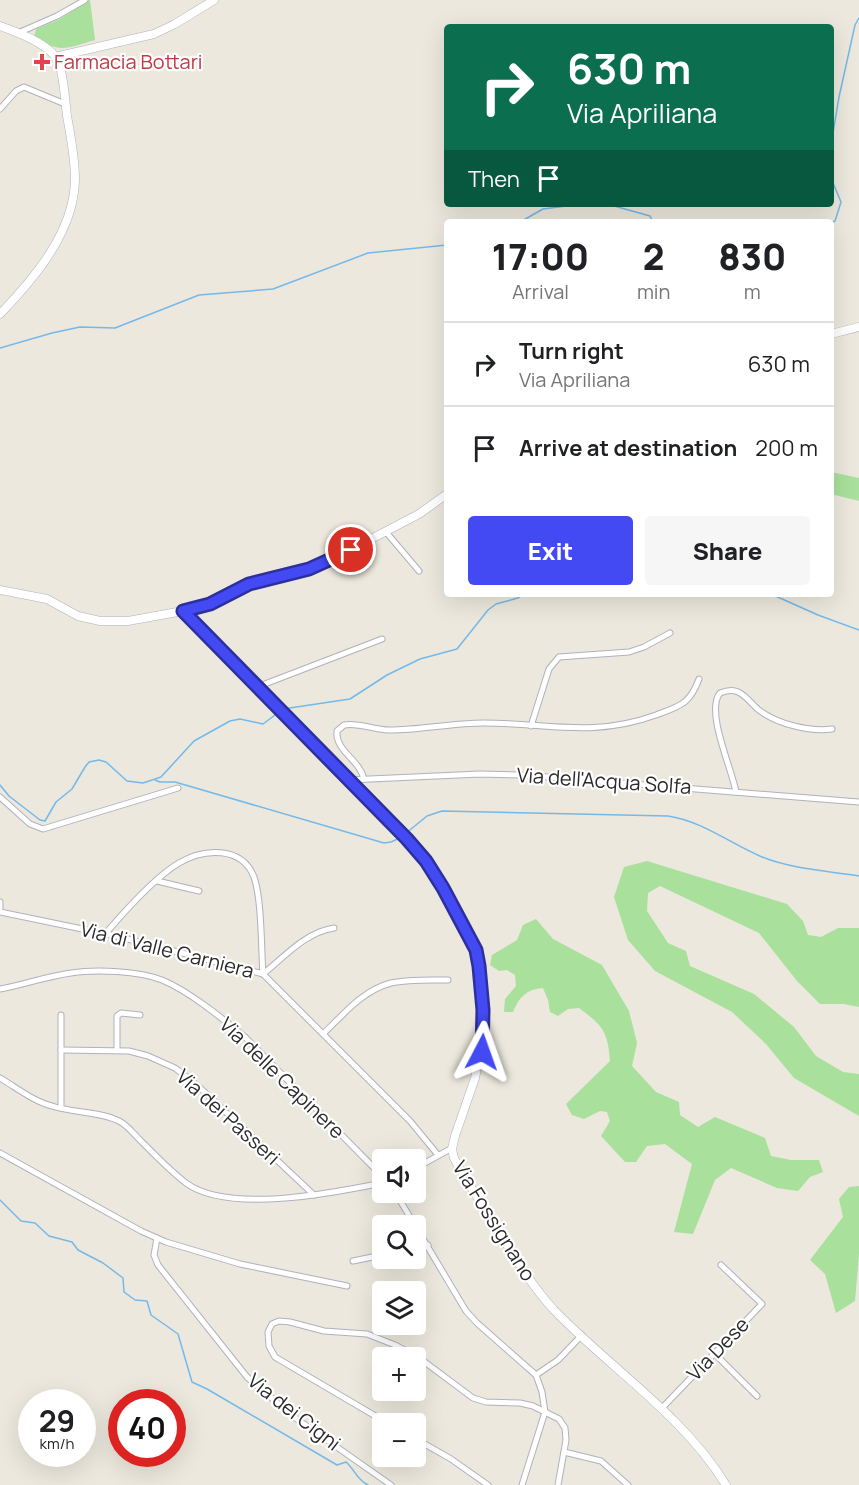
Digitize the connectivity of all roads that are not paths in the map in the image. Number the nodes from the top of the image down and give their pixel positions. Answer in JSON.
{"nodes":[{"id":1,"x":85,"y":0,"type":"edge"},
{"id":2,"x":214,"y":0,"type":"edge"},
{"id":3,"x":0,"y":26,"type":"edge"},
{"id":4,"x":18,"y":33,"type":"junction"},
{"id":5,"x":54,"y":57,"type":"junction"},
{"id":6,"x":65,"y":104,"type":"junction"},
{"id":7,"x":0,"y":109,"type":"edge"},
{"id":8,"x":0,"y":314,"type":"edge"},
{"id":9,"x":859,"y":327,"type":"edge"},
{"id":10,"x":834,"y":333,"type":"edge"},
{"id":11,"x":444,"y":496,"type":"edge"},
{"id":12,"x":386,"y":532,"type":"junction"},
{"id":13,"x":419,"y":571,"type":"dead end"},
{"id":14,"x":0,"y":590,"type":"edge"},
{"id":15,"x":183,"y":611,"type":"junction"},
{"id":16,"x":670,"y":633,"type":"dead end"},
{"id":17,"x":382,"y":639,"type":"dead end"},
{"id":18,"x":699,"y":679,"type":"dead end"},
{"id":19,"x":257,"y":687,"type":"junction"},
{"id":20,"x":531,"y":726,"type":"junction"},
{"id":21,"x":832,"y":729,"type":"dead end"},
{"id":22,"x":364,"y":779,"type":"junction"},
{"id":23,"x":348,"y":780,"type":"junction"},
{"id":24,"x":178,"y":788,"type":"dead end"},
{"id":25,"x":736,"y":792,"type":"junction"},
{"id":26,"x":0,"y":797,"type":"edge"},
{"id":27,"x":859,"y":802,"type":"edge"},
{"id":28,"x":157,"y":881,"type":"junction"},
{"id":29,"x":199,"y":891,"type":"dead end"},
{"id":30,"x":0,"y":902,"type":"edge"},
{"id":31,"x":0,"y":910,"type":"edge"},
{"id":32,"x":334,"y":928,"type":"dead end"},
{"id":33,"x":106,"y":933,"type":"junction"},
{"id":34,"x":263,"y":974,"type":"junction"},
{"id":35,"x":448,"y":980,"type":"dead end"},
{"id":36,"x":0,"y":989,"type":"edge"},
{"id":37,"x":62,"y":1015,"type":"dead end"},
{"id":38,"x":140,"y":1015,"type":"dead end"},
{"id":39,"x":323,"y":1034,"type":"junction"},
{"id":40,"x":61,"y":1050,"type":"junction"},
{"id":41,"x":117,"y":1050,"type":"junction"},
{"id":42,"x":0,"y":1078,"type":"edge"},
{"id":43,"x":61,"y":1108,"type":"junction"},
{"id":44,"x":452,"y":1148,"type":"junction"},
{"id":45,"x":0,"y":1153,"type":"edge"},
{"id":46,"x":438,"y":1155,"type":"junction"},
{"id":47,"x":426,"y":1162,"type":"edge"},
{"id":48,"x":372,"y":1166,"type":"edge"},
{"id":49,"x":372,"y":1185,"type":"edge"},
{"id":50,"x":314,"y":1196,"type":"junction"},
{"id":51,"x":402,"y":1203,"type":"edge"},
{"id":52,"x":157,"y":1238,"type":"junction"},
{"id":53,"x":428,"y":1245,"type":"joint"},
{"id":54,"x":372,"y":1257,"type":"edge"},
{"id":55,"x":353,"y":1261,"type":"dead end"},
{"id":56,"x":721,"y":1265,"type":"dead end"},
{"id":57,"x":347,"y":1286,"type":"dead end"},
{"id":58,"x":582,"y":1335,"type":"junction"},
{"id":59,"x":714,"y":1353,"type":"junction"},
{"id":60,"x":536,"y":1375,"type":"junction"},
{"id":61,"x":757,"y":1396,"type":"dead end"},
{"id":62,"x":661,"y":1409,"type":"junction"},
{"id":63,"x":545,"y":1412,"type":"junction"},
{"id":64,"x":372,"y":1414,"type":"edge"},
{"id":65,"x":426,"y":1445,"type":"edge"},
{"id":66,"x":564,"y":1452,"type":"junction"},
{"id":67,"x":391,"y":1485,"type":"edge"},
{"id":68,"x":488,"y":1485,"type":"edge"},
{"id":69,"x":522,"y":1485,"type":"edge"},
{"id":70,"x":558,"y":1485,"type":"edge"},
{"id":71,"x":628,"y":1485,"type":"edge"},
{"id":72,"x":726,"y":1485,"type":"edge"}],
"edges":[{"from":1,"to":4,"type":"street"},
{"from":2,"to":5,"type":"street"},
{"from":3,"to":4,"type":"street"},
{"from":4,"to":5,"type":"street"},
{"from":5,"to":6,"type":"street"},
{"from":6,"to":7,"type":"street"},
{"from":6,"to":8,"type":"street"},
{"from":9,"to":10,"type":"street"},
{"from":11,"to":12,"type":"street"},
{"from":12,"to":13,"type":"street"},
{"from":12,"to":15,"type":"street"},
{"from":14,"to":15,"type":"street"},
{"from":15,"to":19,"type":"street","name":"Via Fossignano"},
{"from":16,"to":20,"type":"street"},
{"from":17,"to":19,"type":"street"},
{"from":18,"to":20,"type":"street"},
{"from":19,"to":23,"type":"street","name":"Via Fossignano"},
{"from":20,"to":22,"type":"street"},
{"from":21,"to":25,"type":"street"},
{"from":22,"to":23,"type":"street","name":"Via dell'Acqua Solfa"},
{"from":22,"to":25,"type":"street","name":"Via dell'Acqua Solfa"},
{"from":23,"to":44,"type":"street","name":"Via Fossignano"},
{"from":24,"to":26,"type":"street"},
{"from":25,"to":27,"type":"street","name":"Via dell'Acqua Solfa"},
{"from":28,"to":29,"type":"street"},
{"from":28,"to":33,"type":"street"},
{"from":28,"to":34,"type":"street"},
{"from":30,"to":31,"type":"street"},
{"from":31,"to":33,"type":"street","name":"Via di Valle Carniera"},
{"from":32,"to":34,"type":"street"},
{"from":33,"to":34,"type":"street","name":"Via di Valle Carniera"},
{"from":34,"to":39,"type":"street","name":"Via di Valle Carniera"},
{"from":35,"to":39,"type":"street"},
{"from":36,"to":48,"type":"street","name":"Via delle Capinere"},
{"from":37,"to":40,"type":"street"},
{"from":38,"to":41,"type":"street"},
{"from":39,"to":46,"type":"street","name":"Via di Valle Carniera"},
{"from":40,"to":41,"type":"street","name":"Via dei Passeri"},
{"from":40,"to":43,"type":"street"},
{"from":41,"to":50,"type":"street","name":"Via dei Passeri"},
{"from":42,"to":43,"type":"street"},
{"from":43,"to":50,"type":"street"},
{"from":44,"to":46,"type":"street"},
{"from":44,"to":58,"type":"street","name":"Via Fossignano"},
{"from":45,"to":52,"type":"street"},
{"from":46,"to":47,"type":"street"},
{"from":49,"to":50,"type":"street"},
{"from":51,"to":53,"type":"street"},
{"from":52,"to":57,"type":"street"},
{"from":52,"to":67,"type":"street","name":"Via dei Cigni"},
{"from":53,"to":60,"type":"street"},
{"from":54,"to":55,"type":"street"},
{"from":56,"to":59,"type":"street","name":"Via Dese"},
{"from":58,"to":60,"type":"street"},
{"from":58,"to":62,"type":"street","name":"Via Fossignano"},
{"from":59,"to":61,"type":"street"},
{"from":59,"to":62,"type":"street","name":"Via Dese"},
{"from":60,"to":63,"type":"street"},
{"from":62,"to":72,"type":"street","name":"Via Fossignano"},
{"from":63,"to":64,"type":"street"},
{"from":63,"to":66,"type":"street"},
{"from":63,"to":69,"type":"street"},
{"from":65,"to":68,"type":"street"},
{"from":66,"to":70,"type":"street"},
{"from":66,"to":71,"type":"street"}]}
